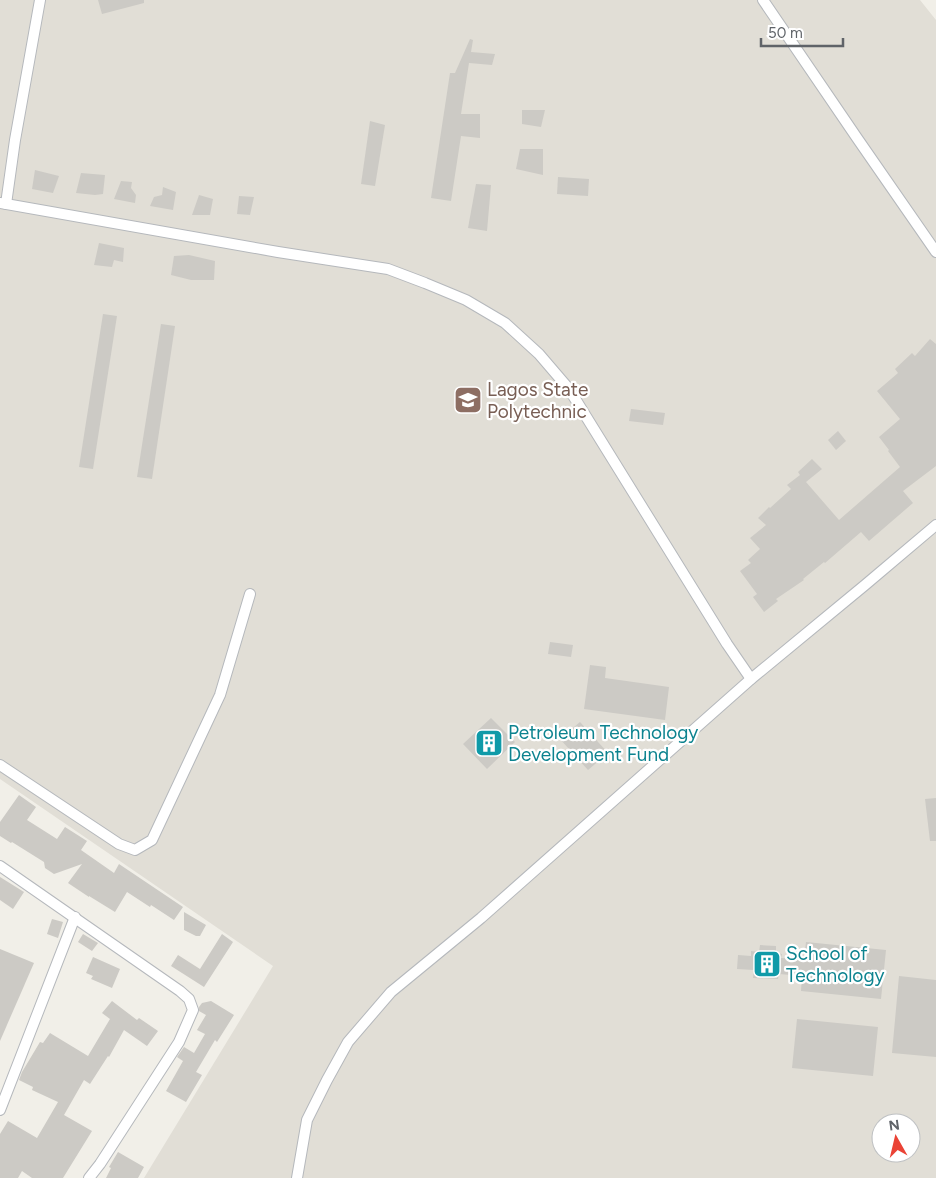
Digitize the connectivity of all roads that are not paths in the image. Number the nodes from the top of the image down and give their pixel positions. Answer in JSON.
{"nodes":[{"id":1,"x":40,"y":0,"type":"edge"},
{"id":2,"x":763,"y":0,"type":"edge"},
{"id":3,"x":3,"y":204,"type":"edge"},
{"id":4,"x":936,"y":252,"type":"edge"},
{"id":5,"x":936,"y":525,"type":"edge"},
{"id":6,"x":250,"y":594,"type":"dead end"},
{"id":7,"x":751,"y":679,"type":"junction"},
{"id":8,"x":0,"y":765,"type":"edge"},
{"id":9,"x":0,"y":866,"type":"edge"},
{"id":10,"x":75,"y":917,"type":"junction"},
{"id":11,"x":0,"y":1110,"type":"edge"},
{"id":12,"x":89,"y":1178,"type":"edge"},
{"id":13,"x":297,"y":1178,"type":"edge"}],
"edges":[{"from":1,"to":3,"type":"street"},
{"from":2,"to":4,"type":"street"},
{"from":3,"to":7,"type":"street"},
{"from":5,"to":7,"type":"street"},
{"from":6,"to":8,"type":"street"},
{"from":7,"to":13,"type":"street"},
{"from":9,"to":10,"type":"street"},
{"from":10,"to":11,"type":"street"},
{"from":10,"to":12,"type":"street"}]}
